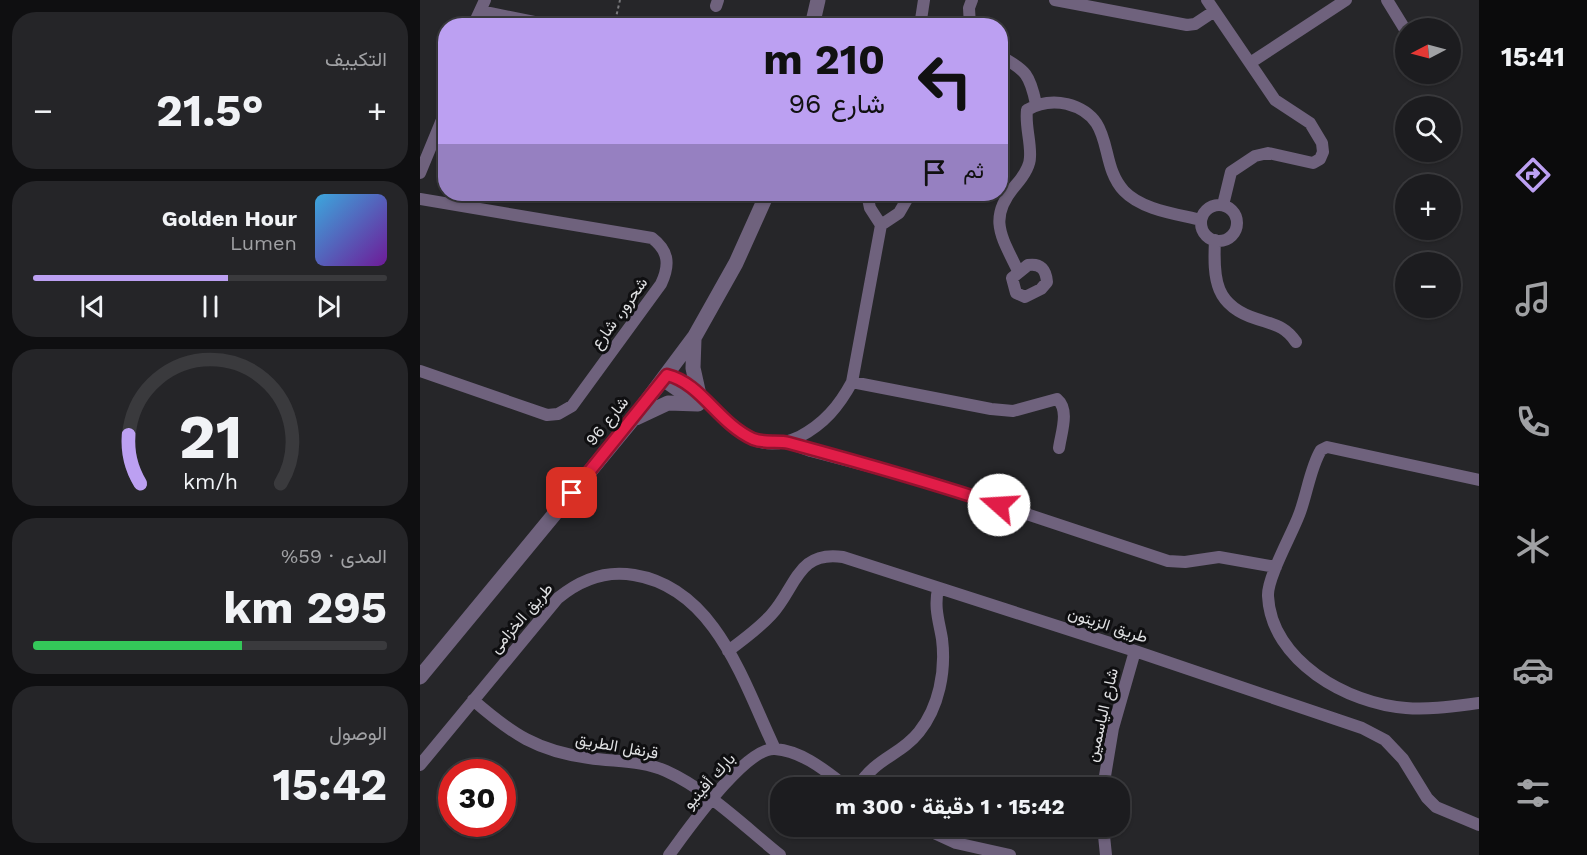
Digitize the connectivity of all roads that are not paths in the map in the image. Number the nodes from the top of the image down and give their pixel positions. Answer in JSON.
{"nodes":[{"id":1,"x":818,"y":0,"type":"edge"},
{"id":2,"x":924,"y":0,"type":"edge"},
{"id":3,"x":972,"y":0,"type":"edge"},
{"id":4,"x":1055,"y":0,"type":"edge"},
{"id":5,"x":1207,"y":0,"type":"edge"},
{"id":6,"x":1346,"y":0,"type":"edge"},
{"id":7,"x":1386,"y":0,"type":"edge"},
{"id":8,"x":482,"y":5,"type":"edge"},
{"id":9,"x":1213,"y":12,"type":"junction"},
{"id":10,"x":527,"y":18,"type":"edge"},
{"id":11,"x":814,"y":18,"type":"edge"},
{"id":12,"x":921,"y":18,"type":"edge"},
{"id":13,"x":970,"y":18,"type":"edge"},
{"id":14,"x":1398,"y":18,"type":"edge"},
{"id":15,"x":1008,"y":61,"type":"edge"},
{"id":16,"x":1250,"y":63,"type":"junction"},
{"id":17,"x":1036,"y":104,"type":"junction"},
{"id":18,"x":438,"y":129,"type":"edge"},
{"id":19,"x":420,"y":173,"type":"edge"},
{"id":20,"x":1008,"y":185,"type":"edge"},
{"id":21,"x":420,"y":199,"type":"edge"},
{"id":22,"x":764,"y":201,"type":"edge"},
{"id":23,"x":868,"y":201,"type":"edge"},
{"id":24,"x":906,"y":201,"type":"edge"},
{"id":25,"x":1002,"y":201,"type":"edge"},
{"id":26,"x":1224,"y":205,"type":"junction"},
{"id":27,"x":1201,"y":219,"type":"junction"},
{"id":28,"x":881,"y":225,"type":"junction"},
{"id":29,"x":1215,"y":240,"type":"junction"},
{"id":30,"x":1018,"y":271,"type":"dead end"},
{"id":31,"x":695,"y":336,"type":"junction"},
{"id":32,"x":1296,"y":342,"type":"dead end"},
{"id":33,"x":420,"y":371,"type":"edge"},
{"id":34,"x":664,"y":377,"type":"junction"},
{"id":35,"x":852,"y":382,"type":"junction"},
{"id":36,"x":703,"y":402,"type":"junction"},
{"id":37,"x":633,"y":419,"type":"junction"},
{"id":38,"x":786,"y":442,"type":"junction"},
{"id":39,"x":1059,"y":448,"type":"dead end"},
{"id":40,"x":1479,"y":480,"type":"edge"},
{"id":41,"x":1276,"y":567,"type":"junction"},
{"id":42,"x":938,"y":589,"type":"junction"},
{"id":43,"x":728,"y":651,"type":"junction"},
{"id":44,"x":1135,"y":651,"type":"junction"},
{"id":45,"x":420,"y":677,"type":"edge"},
{"id":46,"x":473,"y":700,"type":"junction"},
{"id":47,"x":1479,"y":703,"type":"edge"},
{"id":48,"x":775,"y":749,"type":"junction"},
{"id":49,"x":420,"y":765,"type":"edge"},
{"id":50,"x":833,"y":777,"type":"edge"},
{"id":51,"x":865,"y":777,"type":"edge"},
{"id":52,"x":1105,"y":777,"type":"edge"},
{"id":53,"x":711,"y":801,"type":"junction"},
{"id":54,"x":1479,"y":825,"type":"edge"},
{"id":55,"x":943,"y":837,"type":"edge"},
{"id":56,"x":1104,"y":837,"type":"edge"},
{"id":57,"x":669,"y":855,"type":"edge"},
{"id":58,"x":780,"y":855,"type":"edge"},
{"id":59,"x":1010,"y":855,"type":"edge"},
{"id":60,"x":1106,"y":855,"type":"edge"}],
"edges":[{"from":1,"to":11,"type":"street"},
{"from":2,"to":12,"type":"street"},
{"from":3,"to":13,"type":"street"},
{"from":4,"to":9,"type":"street"},
{"from":5,"to":9,"type":"street"},
{"from":6,"to":16,"type":"street"},
{"from":7,"to":14,"type":"street"},
{"from":8,"to":10,"type":"street"},
{"from":9,"to":16,"type":"street"},
{"from":15,"to":17,"type":"street"},
{"from":16,"to":26,"type":"street"},
{"from":17,"to":20,"type":"street"},
{"from":17,"to":27,"type":"street"},
{"from":18,"to":19,"type":"street"},
{"from":21,"to":33,"type":"street","name":"شحرور، شارع"},
{"from":22,"to":31,"type":"street","name":"شارع 96"},
{"from":23,"to":28,"type":"street"},
{"from":24,"to":28,"type":"street"},
{"from":25,"to":30,"type":"street"},
{"from":26,"to":27,"type":"street"},
{"from":26,"to":29,"type":"street"},
{"from":27,"to":29,"type":"street"},
{"from":28,"to":35,"type":"street"},
{"from":29,"to":32,"type":"street"},
{"from":31,"to":34,"type":"street","name":"شارع 96"},
{"from":31,"to":36,"type":"street"},
{"from":34,"to":36,"type":"street"},
{"from":34,"to":37,"type":"street","name":"شارع 96"},
{"from":35,"to":38,"type":"street"},
{"from":35,"to":39,"type":"street"},
{"from":36,"to":37,"type":"street"},
{"from":36,"to":38,"type":"street"},
{"from":37,"to":45,"type":"street","name":"شارع 96"},
{"from":38,"to":41,"type":"street"},
{"from":40,"to":41,"type":"street"},
{"from":41,"to":47,"type":"street"},
{"from":42,"to":43,"type":"street","name":"طريق الزيتون"},
{"from":42,"to":44,"type":"street","name":"طريق الزيتون"},
{"from":42,"to":51,"type":"street"},
{"from":43,"to":46,"type":"street","name":"طريق الخزامى"},
{"from":43,"to":48,"type":"street","name":"طريق الخزامى"},
{"from":44,"to":52,"type":"street","name":"شارع الياسمين"},
{"from":44,"to":54,"type":"street","name":"طريق الزيتون"},
{"from":46,"to":49,"type":"street","name":"طريق الخزامى"},
{"from":46,"to":53,"type":"street","name":"قرنفل الطريق"},
{"from":48,"to":50,"type":"street"},
{"from":48,"to":53,"type":"street","name":"بارك أفينيو"},
{"from":53,"to":57,"type":"street","name":"بارك أفينيو"},
{"from":53,"to":58,"type":"street","name":"قرنفل الطريق"},
{"from":55,"to":59,"type":"street"},
{"from":56,"to":60,"type":"street"}]}
